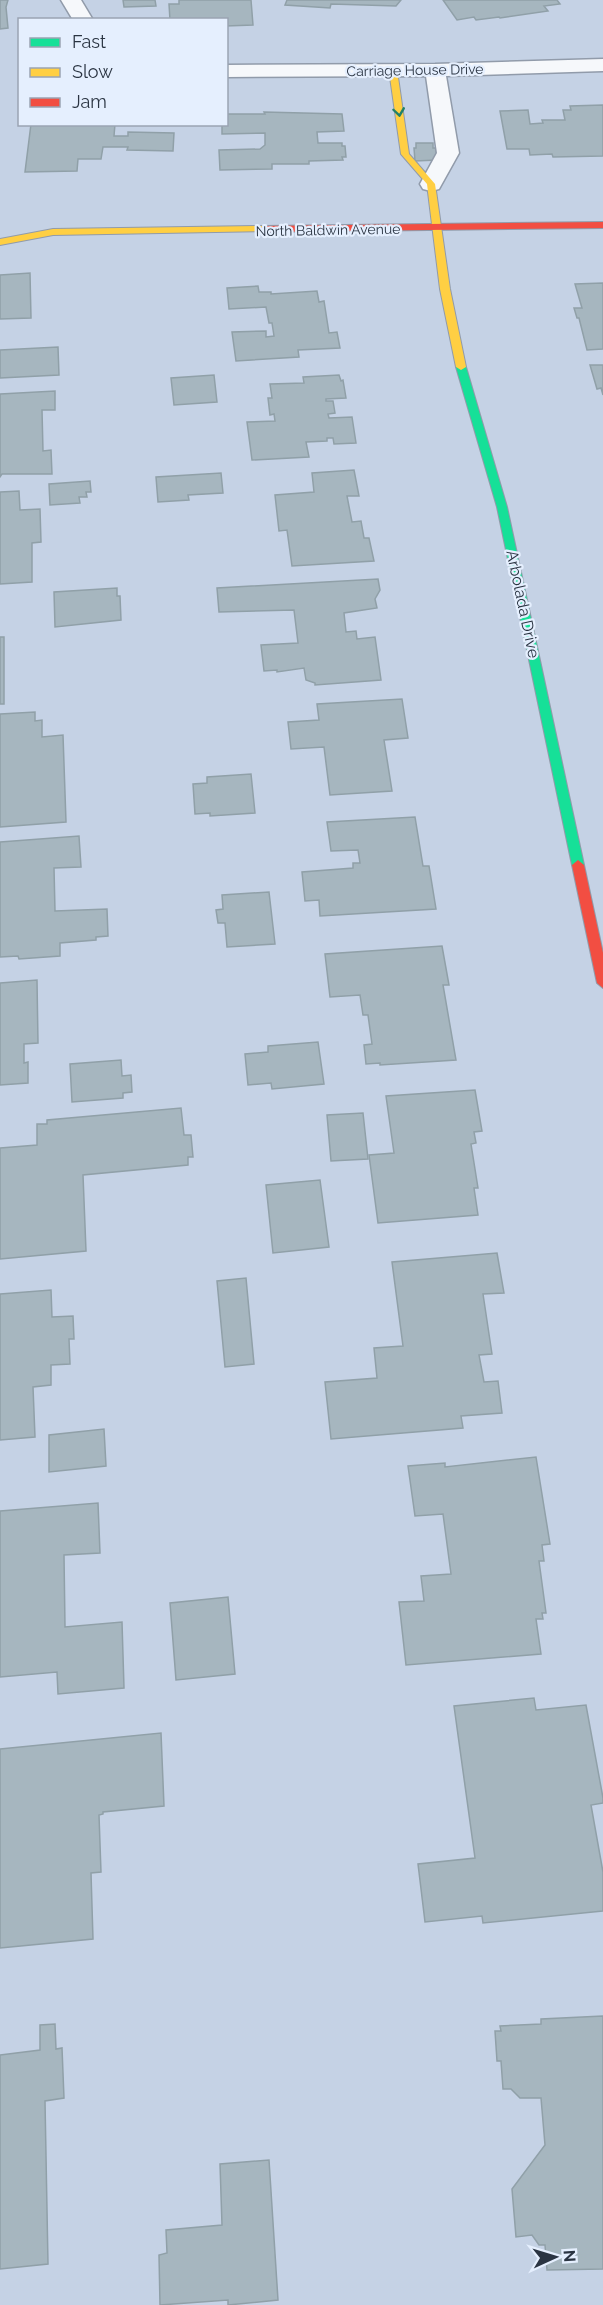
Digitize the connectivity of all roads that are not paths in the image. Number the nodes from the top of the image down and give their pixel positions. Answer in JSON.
{"nodes":[{"id":1,"x":71,"y":0,"type":"edge"},
{"id":2,"x":82,"y":18,"type":"edge"},
{"id":3,"x":603,"y":65,"type":"edge"},
{"id":4,"x":393,"y":70,"type":"junction"},
{"id":5,"x":435,"y":70,"type":"junction"},
{"id":6,"x":228,"y":71,"type":"edge"},
{"id":7,"x":431,"y":184,"type":"junction"},
{"id":8,"x":10,"y":225,"type":"dead end"},
{"id":9,"x":603,"y":225,"type":"edge"},
{"id":10,"x":438,"y":228,"type":"junction"},
{"id":11,"x":52,"y":232,"type":"junction"},
{"id":12,"x":0,"y":242,"type":"edge"},
{"id":13,"x":593,"y":886,"type":"edge"},
{"id":14,"x":603,"y":983,"type":"edge"}],
"edges":[{"from":1,"to":2,"type":"street"},
{"from":3,"to":5,"type":"street","name":"Carriage House Drive"},
{"from":4,"to":5,"type":"street","name":"Carriage House Drive"},
{"from":4,"to":6,"type":"street","name":"Carriage House Drive"},
{"from":4,"to":7,"type":"street","one_way":true},
{"from":5,"to":7,"type":"street"},
{"from":7,"to":10,"type":"street","name":"Arbolada Drive"},
{"from":8,"to":11,"type":"street","name":"North Baldwin Avenue"},
{"from":9,"to":10,"type":"street","name":"North Baldwin Avenue"},
{"from":10,"to":11,"type":"street","name":"North Baldwin Avenue"},
{"from":10,"to":13,"type":"street","name":"Arbolada Drive"},
{"from":11,"to":12,"type":"street","name":"North Baldwin Avenue"},
{"from":13,"to":14,"type":"street","name":"Arbolada Drive"}]}
